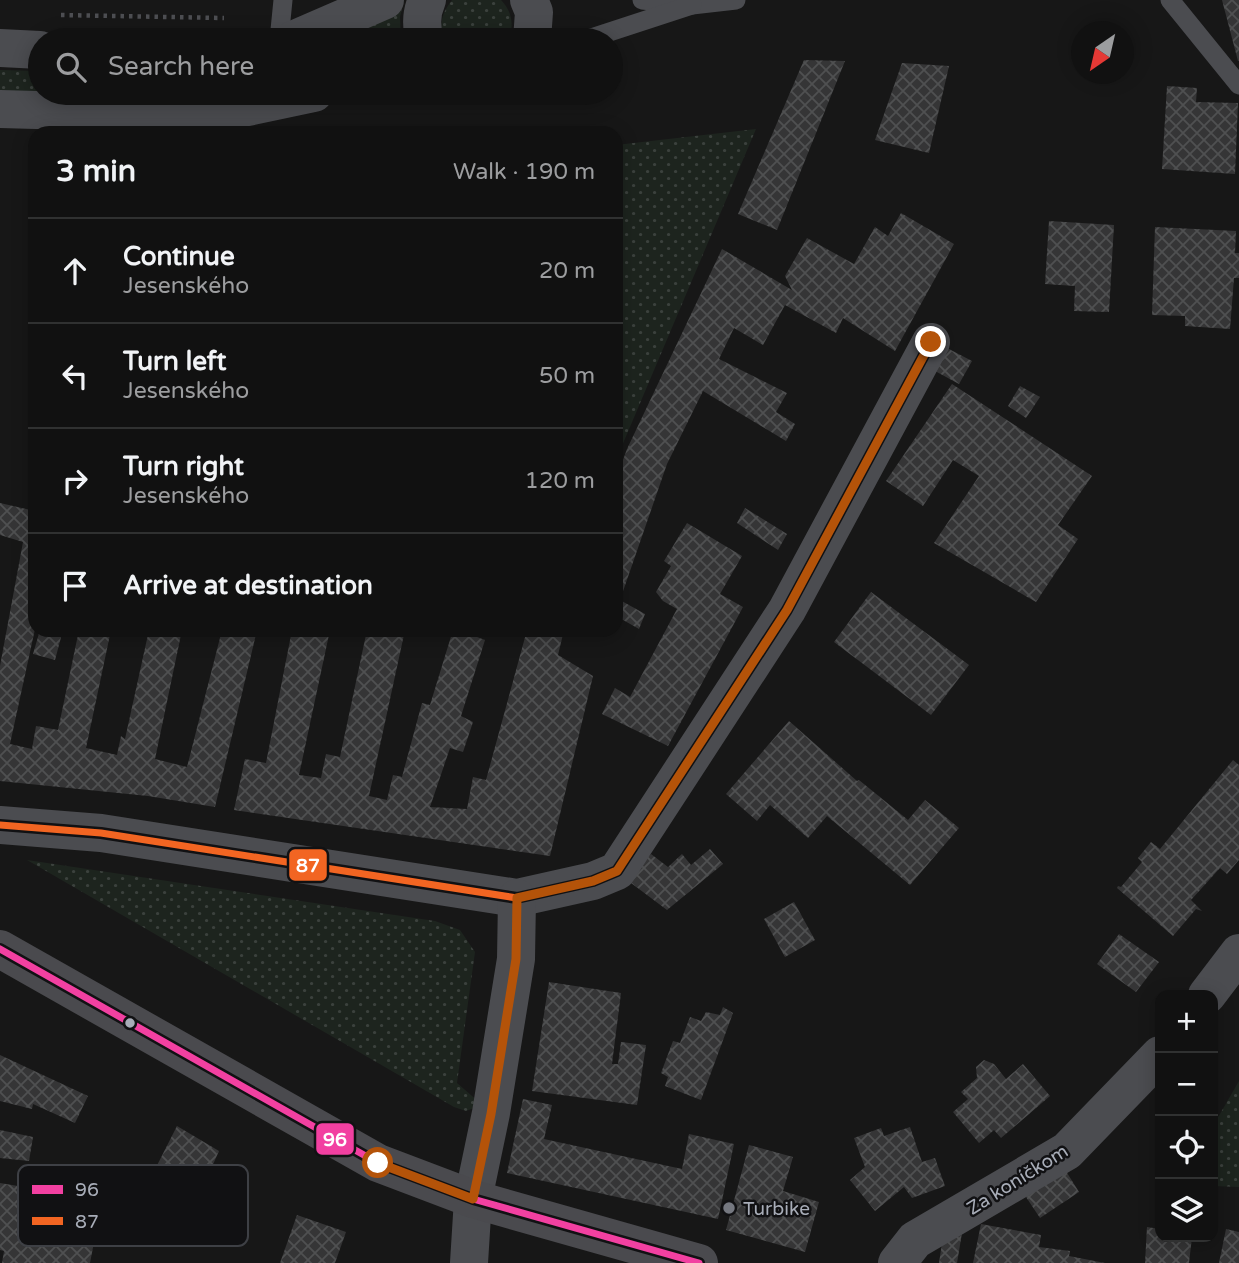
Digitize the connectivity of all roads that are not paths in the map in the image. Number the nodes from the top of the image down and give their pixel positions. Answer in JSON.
{"nodes":[{"id":1,"x":283,"y":0,"type":"edge"},
{"id":2,"x":385,"y":0,"type":"edge"},
{"id":3,"x":428,"y":0,"type":"edge"},
{"id":4,"x":529,"y":0,"type":"edge"},
{"id":5,"x":642,"y":0,"type":"edge"},
{"id":6,"x":736,"y":0,"type":"edge"},
{"id":7,"x":1170,"y":0,"type":"edge"},
{"id":8,"x":692,"y":5,"type":"junction"},
{"id":9,"x":280,"y":28,"type":"edge"},
{"id":10,"x":321,"y":28,"type":"edge"},
{"id":11,"x":422,"y":28,"type":"edge"},
{"id":12,"x":533,"y":28,"type":"edge"},
{"id":13,"x":622,"y":28,"type":"edge"},
{"id":14,"x":28,"y":39,"type":"edge"},
{"id":15,"x":0,"y":48,"type":"edge"},
{"id":16,"x":1239,"y":85,"type":"edge"},
{"id":17,"x":253,"y":105,"type":"edge"},
{"id":18,"x":0,"y":109,"type":"edge"},
{"id":19,"x":931,"y":342,"type":"dead end"},
{"id":20,"x":0,"y":825,"type":"edge"},
{"id":21,"x":517,"y":898,"type":"junction"},
{"id":22,"x":0,"y":949,"type":"edge"},
{"id":23,"x":1239,"y":953,"type":"edge"},
{"id":24,"x":1211,"y":990,"type":"edge"},
{"id":25,"x":1155,"y":1060,"type":"edge"},
{"id":26,"x":473,"y":1199,"type":"junction"},
{"id":27,"x":469,"y":1263,"type":"edge"},
{"id":28,"x":699,"y":1263,"type":"edge"},
{"id":29,"x":897,"y":1263,"type":"edge"}],
"edges":[{"from":1,"to":9,"type":"lane"},
{"from":2,"to":10,"type":"street"},
{"from":3,"to":11,"type":"street"},
{"from":4,"to":12,"type":"street"},
{"from":5,"to":8,"type":"lane"},
{"from":6,"to":8,"type":"lane"},
{"from":7,"to":16,"type":"lane"},
{"from":8,"to":13,"type":"lane"},
{"from":14,"to":15,"type":"street"},
{"from":17,"to":18,"type":"street"},
{"from":19,"to":21,"type":"street"},
{"from":20,"to":21,"type":"street"},
{"from":21,"to":26,"type":"street"},
{"from":22,"to":26,"type":"main road"},
{"from":23,"to":24,"type":"street"},
{"from":25,"to":29,"type":"street","name":"Za koníčkom"},
{"from":26,"to":27,"type":"street"},
{"from":26,"to":28,"type":"main road"}]}
